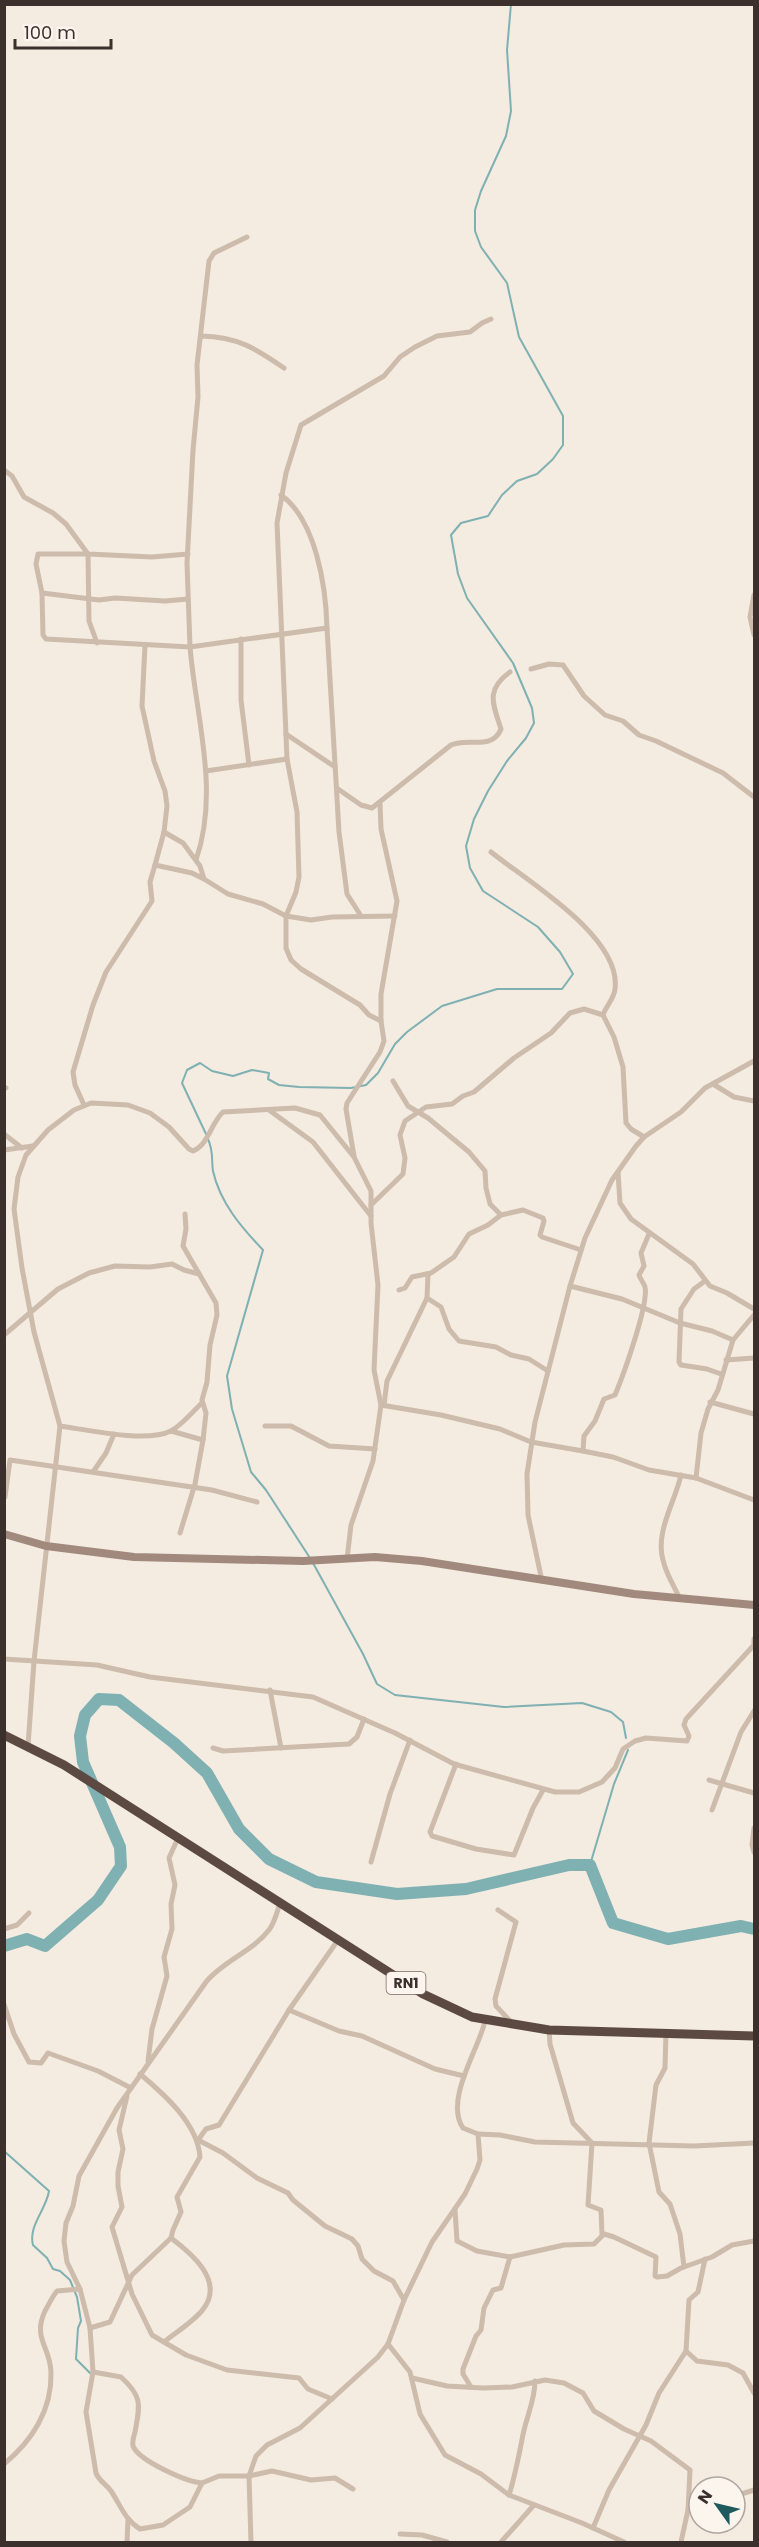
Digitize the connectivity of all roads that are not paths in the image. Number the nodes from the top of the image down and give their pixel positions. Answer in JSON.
{"nodes":[{"id":1,"x":247,"y":237,"type":"dead end"},
{"id":2,"x":491,"y":319,"type":"dead end"},
{"id":3,"x":201,"y":336,"type":"junction"},
{"id":4,"x":284,"y":368,"type":"dead end"},
{"id":5,"x":4,"y":470,"type":"edge"},
{"id":6,"x":281,"y":495,"type":"junction"},
{"id":7,"x":88,"y":554,"type":"junction"},
{"id":8,"x":188,"y":554,"type":"junction"},
{"id":9,"x":42,"y":593,"type":"junction"},
{"id":10,"x":754,"y":595,"type":"edge"},
{"id":11,"x":89,"y":597,"type":"junction"},
{"id":12,"x":188,"y":598,"type":"junction"},
{"id":13,"x":327,"y":628,"type":"junction"},
{"id":14,"x":282,"y":633,"type":"junction"},
{"id":15,"x":754,"y":635,"type":"edge"},
{"id":16,"x":241,"y":639,"type":"junction"},
{"id":17,"x":97,"y":643,"type":"junction"},
{"id":18,"x":145,"y":645,"type":"junction"},
{"id":19,"x":190,"y":647,"type":"junction"},
{"id":20,"x":531,"y":669,"type":"dead end"},
{"id":21,"x":510,"y":672,"type":"dead end"},
{"id":22,"x":286,"y":734,"type":"junction"},
{"id":23,"x":287,"y":759,"type":"junction"},
{"id":24,"x":249,"y":765,"type":"junction"},
{"id":25,"x":335,"y":767,"type":"junction"},
{"id":26,"x":206,"y":771,"type":"junction"},
{"id":27,"x":338,"y":789,"type":"junction"},
{"id":28,"x":754,"y":797,"type":"edge"},
{"id":29,"x":380,"y":804,"type":"junction"},
{"id":30,"x":164,"y":832,"type":"junction"},
{"id":31,"x":491,"y":852,"type":"dead end"},
{"id":32,"x":196,"y":860,"type":"junction"},
{"id":33,"x":155,"y":865,"type":"junction"},
{"id":34,"x":204,"y":879,"type":"junction"},
{"id":35,"x":286,"y":916,"type":"junction"},
{"id":36,"x":361,"y":916,"type":"junction"},
{"id":37,"x":395,"y":916,"type":"junction"},
{"id":38,"x":603,"y":1015,"type":"junction"},
{"id":39,"x":381,"y":1021,"type":"junction"},
{"id":40,"x":754,"y":1061,"type":"edge"},
{"id":41,"x":393,"y":1081,"type":"dead end"},
{"id":42,"x":713,"y":1084,"type":"junction"},
{"id":43,"x":754,"y":1101,"type":"edge"},
{"id":44,"x":84,"y":1105,"type":"junction"},
{"id":45,"x":268,"y":1109,"type":"junction"},
{"id":46,"x":416,"y":1112,"type":"junction"},
{"id":47,"x":4,"y":1134,"type":"edge"},
{"id":48,"x":644,"y":1137,"type":"junction"},
{"id":49,"x":33,"y":1146,"type":"junction"},
{"id":50,"x":22,"y":1148,"type":"junction"},
{"id":51,"x":4,"y":1150,"type":"edge"},
{"id":52,"x":354,"y":1157,"type":"junction"},
{"id":53,"x":618,"y":1170,"type":"junction"},
{"id":54,"x":370,"y":1206,"type":"junction"},
{"id":55,"x":185,"y":1214,"type":"dead end"},
{"id":56,"x":501,"y":1215,"type":"junction"},
{"id":57,"x":371,"y":1216,"type":"junction"},
{"id":58,"x":649,"y":1234,"type":"junction"},
{"id":59,"x":581,"y":1250,"type":"junction"},
{"id":60,"x":199,"y":1274,"type":"junction"},
{"id":61,"x":428,"y":1274,"type":"junction"},
{"id":62,"x":705,"y":1281,"type":"junction"},
{"id":63,"x":570,"y":1286,"type":"junction"},
{"id":64,"x":399,"y":1290,"type":"dead end"},
{"id":65,"x":427,"y":1298,"type":"junction"},
{"id":66,"x":643,"y":1306,"type":"junction"},
{"id":67,"x":754,"y":1308,"type":"edge"},
{"id":68,"x":30,"y":1312,"type":"junction"},
{"id":69,"x":754,"y":1315,"type":"edge"},
{"id":70,"x":680,"y":1323,"type":"junction"},
{"id":71,"x":4,"y":1335,"type":"edge"},
{"id":72,"x":733,"y":1340,"type":"junction"},
{"id":73,"x":754,"y":1358,"type":"edge"},
{"id":74,"x":726,"y":1360,"type":"junction"},
{"id":75,"x":548,"y":1371,"type":"junction"},
{"id":76,"x":721,"y":1374,"type":"junction"},
{"id":77,"x":710,"y":1402,"type":"junction"},
{"id":78,"x":202,"y":1403,"type":"junction"},
{"id":79,"x":382,"y":1405,"type":"junction"},
{"id":80,"x":754,"y":1414,"type":"edge"},
{"id":81,"x":60,"y":1426,"type":"junction"},
{"id":82,"x":265,"y":1426,"type":"dead end"},
{"id":83,"x":171,"y":1431,"type":"junction"},
{"id":84,"x":114,"y":1434,"type":"junction"},
{"id":85,"x":203,"y":1440,"type":"junction"},
{"id":86,"x":531,"y":1442,"type":"junction"},
{"id":87,"x":375,"y":1449,"type":"junction"},
{"id":88,"x":583,"y":1451,"type":"junction"},
{"id":89,"x":7,"y":1460,"type":"edge"},
{"id":90,"x":55,"y":1466,"type":"junction"},
{"id":91,"x":93,"y":1472,"type":"junction"},
{"id":92,"x":681,"y":1475,"type":"junction"},
{"id":93,"x":696,"y":1478,"type":"junction"},
{"id":94,"x":194,"y":1487,"type":"junction"},
{"id":95,"x":5,"y":1497,"type":"edge"},
{"id":96,"x":754,"y":1500,"type":"edge"},
{"id":97,"x":257,"y":1502,"type":"dead end"},
{"id":98,"x":180,"y":1533,"type":"dead end"},
{"id":99,"x":4,"y":1534,"type":"edge"},
{"id":100,"x":46,"y":1546,"type":"junction"},
{"id":101,"x":347,"y":1558,"type":"junction"},
{"id":102,"x":542,"y":1581,"type":"junction"},
{"id":103,"x":680,"y":1599,"type":"junction"},
{"id":104,"x":754,"y":1605,"type":"edge"},
{"id":105,"x":754,"y":1639,"type":"edge"},
{"id":106,"x":4,"y":1659,"type":"edge"},
{"id":107,"x":34,"y":1661,"type":"junction"},
{"id":108,"x":270,"y":1690,"type":"junction"},
{"id":109,"x":754,"y":1711,"type":"edge"},
{"id":110,"x":364,"y":1719,"type":"junction"},
{"id":111,"x":4,"y":1735,"type":"edge"},
{"id":112,"x":410,"y":1740,"type":"junction"},
{"id":113,"x":28,"y":1746,"type":"junction"},
{"id":114,"x":213,"y":1748,"type":"dead end"},
{"id":115,"x":281,"y":1748,"type":"junction"},
{"id":116,"x":456,"y":1764,"type":"junction"},
{"id":117,"x":710,"y":1780,"type":"dead end"},
{"id":118,"x":721,"y":1784,"type":"junction"},
{"id":119,"x":543,"y":1790,"type":"junction"},
{"id":120,"x":754,"y":1793,"type":"edge"},
{"id":121,"x":712,"y":1810,"type":"dead end"},
{"id":122,"x":754,"y":1828,"type":"edge"},
{"id":123,"x":178,"y":1838,"type":"junction"},
{"id":124,"x":754,"y":1852,"type":"edge"},
{"id":125,"x":371,"y":1862,"type":"dead end"},
{"id":126,"x":281,"y":1902,"type":"junction"},
{"id":127,"x":498,"y":1910,"type":"dead end"},
{"id":128,"x":28,"y":1913,"type":"dead end"},
{"id":129,"x":4,"y":1929,"type":"edge"},
{"id":130,"x":338,"y":1940,"type":"junction"},
{"id":131,"x":4,"y":2004,"type":"edge"},
{"id":132,"x":289,"y":2010,"type":"junction"},
{"id":133,"x":485,"y":2021,"type":"junction"},
{"id":134,"x":516,"y":2026,"type":"junction"},
{"id":135,"x":549,"y":2030,"type":"junction"},
{"id":136,"x":666,"y":2032,"type":"junction"},
{"id":137,"x":754,"y":2036,"type":"edge"},
{"id":138,"x":148,"y":2063,"type":"junction"},
{"id":139,"x":140,"y":2074,"type":"junction"},
{"id":140,"x":465,"y":2076,"type":"junction"},
{"id":141,"x":129,"y":2090,"type":"junction"},
{"id":142,"x":478,"y":2134,"type":"junction"},
{"id":143,"x":198,"y":2140,"type":"junction"},
{"id":144,"x":592,"y":2143,"type":"junction"},
{"id":145,"x":754,"y":2143,"type":"edge"},
{"id":146,"x":650,"y":2144,"type":"junction"},
{"id":147,"x":455,"y":2210,"type":"junction"},
{"id":148,"x":602,"y":2235,"type":"junction"},
{"id":149,"x":171,"y":2238,"type":"junction"},
{"id":150,"x":754,"y":2241,"type":"edge"},
{"id":151,"x":510,"y":2257,"type":"junction"},
{"id":152,"x":705,"y":2259,"type":"junction"},
{"id":153,"x":684,"y":2267,"type":"junction"},
{"id":154,"x":128,"y":2282,"type":"junction"},
{"id":155,"x":80,"y":2289,"type":"junction"},
{"id":156,"x":404,"y":2300,"type":"junction"},
{"id":157,"x":90,"y":2328,"type":"junction"},
{"id":158,"x":164,"y":2342,"type":"junction"},
{"id":159,"x":388,"y":2344,"type":"junction"},
{"id":160,"x":686,"y":2350,"type":"junction"},
{"id":161,"x":93,"y":2372,"type":"junction"},
{"id":162,"x":412,"y":2378,"type":"junction"},
{"id":163,"x":535,"y":2381,"type":"junction"},
{"id":164,"x":471,"y":2387,"type":"junction"},
{"id":165,"x":754,"y":2393,"type":"edge"},
{"id":166,"x":332,"y":2399,"type":"junction"},
{"id":167,"x":639,"y":2436,"type":"junction"},
{"id":168,"x":4,"y":2464,"type":"edge"},
{"id":169,"x":691,"y":2475,"type":"edge"},
{"id":170,"x":249,"y":2476,"type":"junction"},
{"id":171,"x":202,"y":2483,"type":"junction"},
{"id":172,"x":352,"y":2489,"type":"dead end"},
{"id":173,"x":753,"y":2490,"type":"edge"},
{"id":174,"x":509,"y":2495,"type":"junction"},
{"id":175,"x":754,"y":2497,"type":"edge"},
{"id":176,"x":534,"y":2505,"type":"junction"},
{"id":177,"x":687,"y":2515,"type":"edge"},
{"id":178,"x":128,"y":2520,"type":"junction"},
{"id":179,"x":593,"y":2528,"type":"junction"},
{"id":180,"x":400,"y":2534,"type":"dead end"},
{"id":181,"x":127,"y":2542,"type":"edge"},
{"id":182,"x":251,"y":2542,"type":"edge"},
{"id":183,"x":447,"y":2542,"type":"edge"},
{"id":184,"x":501,"y":2542,"type":"edge"},
{"id":185,"x":624,"y":2542,"type":"edge"},
{"id":186,"x":681,"y":2542,"type":"edge"}],
"edges":[{"from":1,"to":3,"type":"street"},
{"from":2,"to":6,"type":"street"},
{"from":3,"to":4,"type":"street"},
{"from":3,"to":8,"type":"street"},
{"from":5,"to":7,"type":"street"},
{"from":6,"to":13,"type":"street"},
{"from":6,"to":14,"type":"street"},
{"from":7,"to":8,"type":"street"},
{"from":7,"to":9,"type":"street"},
{"from":7,"to":11,"type":"street"},
{"from":8,"to":12,"type":"street"},
{"from":9,"to":11,"type":"street"},
{"from":9,"to":17,"type":"street"},
{"from":10,"to":15,"type":"street"},
{"from":11,"to":12,"type":"street"},
{"from":11,"to":17,"type":"street"},
{"from":12,"to":19,"type":"street"},
{"from":13,"to":14,"type":"street"},
{"from":13,"to":25,"type":"street"},
{"from":14,"to":16,"type":"street"},
{"from":14,"to":22,"type":"street"},
{"from":16,"to":19,"type":"street"},
{"from":16,"to":24,"type":"street"},
{"from":17,"to":18,"type":"street"},
{"from":18,"to":19,"type":"street"},
{"from":18,"to":30,"type":"street"},
{"from":19,"to":26,"type":"street"},
{"from":20,"to":28,"type":"street"},
{"from":21,"to":29,"type":"street"},
{"from":22,"to":23,"type":"street"},
{"from":22,"to":25,"type":"street"},
{"from":23,"to":24,"type":"street"},
{"from":23,"to":35,"type":"street"},
{"from":24,"to":26,"type":"street"},
{"from":25,"to":27,"type":"street"},
{"from":26,"to":32,"type":"street"},
{"from":27,"to":29,"type":"street"},
{"from":27,"to":36,"type":"street"},
{"from":29,"to":37,"type":"street"},
{"from":30,"to":32,"type":"street"},
{"from":30,"to":33,"type":"street"},
{"from":31,"to":38,"type":"street"},
{"from":32,"to":34,"type":"street"},
{"from":33,"to":34,"type":"street"},
{"from":33,"to":44,"type":"street"},
{"from":34,"to":35,"type":"street"},
{"from":35,"to":36,"type":"street"},
{"from":35,"to":39,"type":"street"},
{"from":36,"to":37,"type":"street"},
{"from":37,"to":39,"type":"street"},
{"from":38,"to":46,"type":"street"},
{"from":38,"to":48,"type":"street"},
{"from":39,"to":52,"type":"street"},
{"from":40,"to":42,"type":"street"},
{"from":41,"to":46,"type":"street"},
{"from":42,"to":43,"type":"street"},
{"from":42,"to":48,"type":"street"},
{"from":44,"to":45,"type":"street"},
{"from":44,"to":49,"type":"street"},
{"from":45,"to":52,"type":"street"},
{"from":45,"to":57,"type":"street"},
{"from":46,"to":54,"type":"street"},
{"from":46,"to":56,"type":"street"},
{"from":47,"to":50,"type":"street"},
{"from":48,"to":53,"type":"street"},
{"from":49,"to":50,"type":"street"},
{"from":49,"to":68,"type":"street"},
{"from":50,"to":51,"type":"street"},
{"from":52,"to":54,"type":"street"},
{"from":53,"to":58,"type":"street"},
{"from":53,"to":59,"type":"street"},
{"from":54,"to":57,"type":"street"},
{"from":55,"to":60,"type":"street"},
{"from":56,"to":59,"type":"street"},
{"from":56,"to":61,"type":"street"},
{"from":57,"to":79,"type":"street"},
{"from":58,"to":62,"type":"street"},
{"from":58,"to":66,"type":"street"},
{"from":59,"to":63,"type":"street"},
{"from":60,"to":68,"type":"street"},
{"from":60,"to":78,"type":"street"},
{"from":61,"to":64,"type":"street"},
{"from":61,"to":65,"type":"street"},
{"from":62,"to":67,"type":"street"},
{"from":62,"to":70,"type":"street"},
{"from":63,"to":66,"type":"street"},
{"from":63,"to":75,"type":"street"},
{"from":65,"to":75,"type":"street"},
{"from":65,"to":79,"type":"street"},
{"from":66,"to":70,"type":"street"},
{"from":66,"to":88,"type":"street"},
{"from":68,"to":71,"type":"street"},
{"from":68,"to":81,"type":"street"},
{"from":69,"to":72,"type":"street"},
{"from":70,"to":72,"type":"street"},
{"from":70,"to":76,"type":"street"},
{"from":72,"to":74,"type":"street"},
{"from":73,"to":74,"type":"street"},
{"from":74,"to":76,"type":"street"},
{"from":75,"to":86,"type":"street"},
{"from":76,"to":77,"type":"street"},
{"from":77,"to":80,"type":"street"},
{"from":77,"to":93,"type":"street"},
{"from":78,"to":83,"type":"street"},
{"from":78,"to":85,"type":"street"},
{"from":79,"to":86,"type":"street"},
{"from":79,"to":87,"type":"street"},
{"from":81,"to":84,"type":"street"},
{"from":81,"to":90,"type":"street"},
{"from":82,"to":87,"type":"street"},
{"from":83,"to":84,"type":"street"},
{"from":83,"to":85,"type":"street"},
{"from":84,"to":91,"type":"street"},
{"from":85,"to":94,"type":"street"},
{"from":86,"to":88,"type":"street"},
{"from":86,"to":102,"type":"street"},
{"from":87,"to":101,"type":"street"},
{"from":88,"to":92,"type":"street"},
{"from":89,"to":90,"type":"street"},
{"from":89,"to":95,"type":"street"},
{"from":90,"to":91,"type":"street"},
{"from":90,"to":100,"type":"street"},
{"from":91,"to":94,"type":"street"},
{"from":92,"to":93,"type":"street"},
{"from":92,"to":103,"type":"street"},
{"from":93,"to":96,"type":"street"},
{"from":94,"to":97,"type":"street"},
{"from":94,"to":98,"type":"street"},
{"from":99,"to":100,"type":"main road"},
{"from":100,"to":101,"type":"main road"},
{"from":100,"to":107,"type":"street"},
{"from":101,"to":102,"type":"main road"},
{"from":102,"to":103,"type":"main road"},
{"from":103,"to":104,"type":"main road"},
{"from":105,"to":119,"type":"street"},
{"from":106,"to":107,"type":"street"},
{"from":107,"to":108,"type":"street"},
{"from":107,"to":113,"type":"street"},
{"from":108,"to":110,"type":"street"},
{"from":108,"to":115,"type":"street"},
{"from":109,"to":118,"type":"street"},
{"from":110,"to":112,"type":"street"},
{"from":110,"to":115,"type":"street"},
{"from":111,"to":113,"type":"highway","number":"RN1"},
{"from":112,"to":116,"type":"street"},
{"from":112,"to":125,"type":"street"},
{"from":113,"to":123,"type":"highway","number":"RN1"},
{"from":114,"to":115,"type":"street"},
{"from":116,"to":119,"type":"street"},
{"from":116,"to":119,"type":"street"},
{"from":117,"to":118,"type":"street"},
{"from":118,"to":120,"type":"street"},
{"from":118,"to":121,"type":"street"},
{"from":122,"to":124,"type":"street"},
{"from":123,"to":126,"type":"highway","number":"RN1"},
{"from":123,"to":138,"type":"street"},
{"from":126,"to":130,"type":"highway","number":"RN1"},
{"from":126,"to":138,"type":"street"},
{"from":127,"to":134,"type":"street"},
{"from":128,"to":129,"type":"street"},
{"from":130,"to":132,"type":"street"},
{"from":130,"to":133,"type":"highway","number":"RN1"},
{"from":131,"to":141,"type":"street"},
{"from":132,"to":140,"type":"street"},
{"from":132,"to":143,"type":"street"},
{"from":133,"to":134,"type":"highway","number":"RN1"},
{"from":133,"to":140,"type":"street"},
{"from":134,"to":135,"type":"highway","number":"RN1"},
{"from":135,"to":136,"type":"highway","number":"RN1"},
{"from":135,"to":144,"type":"street"},
{"from":136,"to":137,"type":"highway","number":"RN1"},
{"from":136,"to":146,"type":"street"},
{"from":138,"to":139,"type":"street"},
{"from":139,"to":141,"type":"street"},
{"from":139,"to":143,"type":"street"},
{"from":140,"to":142,"type":"street"},
{"from":141,"to":154,"type":"street"},
{"from":141,"to":155,"type":"street"},
{"from":142,"to":144,"type":"street"},
{"from":142,"to":147,"type":"street"},
{"from":143,"to":149,"type":"street"},
{"from":143,"to":156,"type":"street"},
{"from":144,"to":146,"type":"street"},
{"from":144,"to":148,"type":"street"},
{"from":145,"to":146,"type":"street"},
{"from":146,"to":153,"type":"street"},
{"from":147,"to":151,"type":"street"},
{"from":147,"to":156,"type":"street"},
{"from":148,"to":151,"type":"street"},
{"from":148,"to":153,"type":"street"},
{"from":149,"to":154,"type":"street"},
{"from":149,"to":158,"type":"street"},
{"from":150,"to":152,"type":"street"},
{"from":151,"to":164,"type":"street"},
{"from":152,"to":153,"type":"street"},
{"from":152,"to":160,"type":"street"},
{"from":154,"to":157,"type":"street"},
{"from":154,"to":158,"type":"street"},
{"from":155,"to":157,"type":"street"},
{"from":155,"to":168,"type":"street"},
{"from":156,"to":159,"type":"street"},
{"from":157,"to":161,"type":"street"},
{"from":158,"to":166,"type":"street"},
{"from":159,"to":162,"type":"street"},
{"from":159,"to":166,"type":"street"},
{"from":160,"to":165,"type":"street"},
{"from":160,"to":167,"type":"street"},
{"from":161,"to":171,"type":"street"},
{"from":161,"to":178,"type":"street"},
{"from":162,"to":164,"type":"street"},
{"from":162,"to":174,"type":"street"},
{"from":163,"to":164,"type":"street"},
{"from":163,"to":167,"type":"street"},
{"from":163,"to":174,"type":"street"},
{"from":166,"to":170,"type":"street"},
{"from":167,"to":169,"type":"street"},
{"from":167,"to":179,"type":"street"},
{"from":170,"to":171,"type":"street"},
{"from":170,"to":172,"type":"street"},
{"from":170,"to":182,"type":"street"},
{"from":171,"to":178,"type":"street"},
{"from":173,"to":175,"type":"street"},
{"from":174,"to":176,"type":"street"},
{"from":176,"to":179,"type":"street"},
{"from":176,"to":184,"type":"street"},
{"from":177,"to":186,"type":"street"},
{"from":178,"to":181,"type":"street"},
{"from":179,"to":185,"type":"street"},
{"from":180,"to":183,"type":"street"}]}
